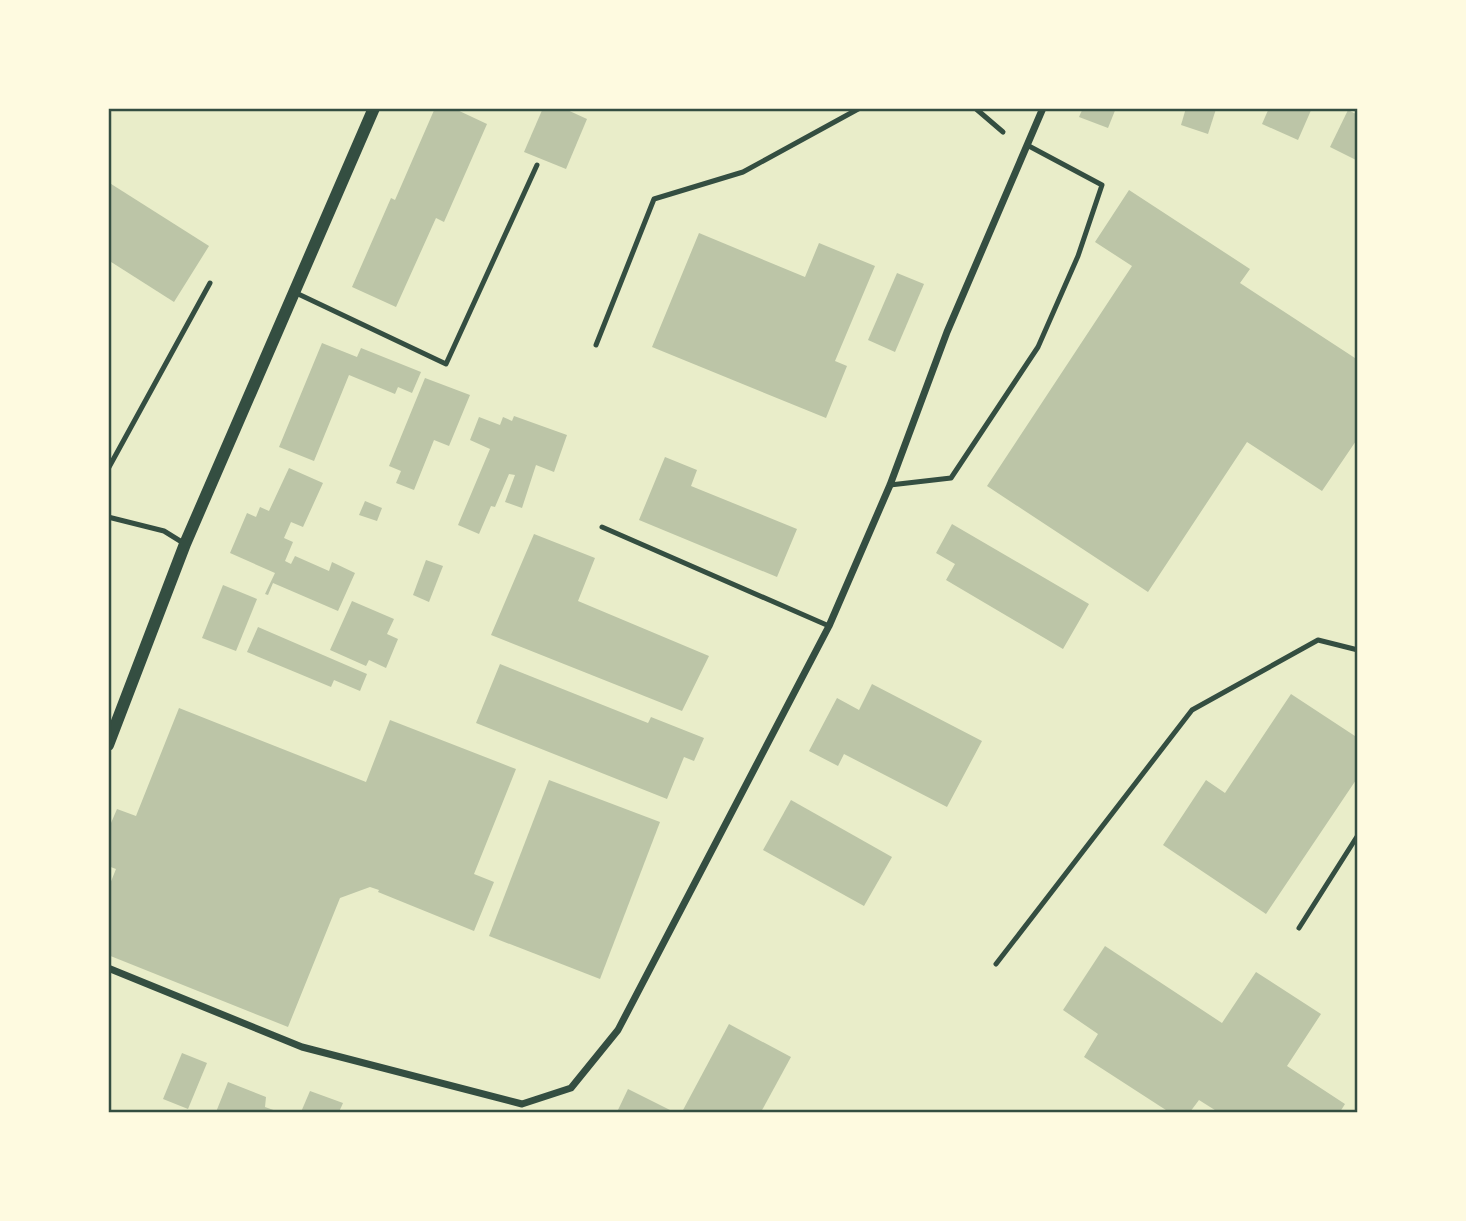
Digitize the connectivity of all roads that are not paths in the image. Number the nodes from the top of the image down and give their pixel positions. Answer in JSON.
{"nodes":[{"id":1,"x":374,"y":108,"type":"edge"},
{"id":2,"x":860,"y":108,"type":"edge"},
{"id":3,"x":975,"y":108,"type":"edge"},
{"id":4,"x":1043,"y":108,"type":"edge"},
{"id":5,"x":1003,"y":132,"type":"dead end"},
{"id":6,"x":1027,"y":145,"type":"junction"},
{"id":7,"x":537,"y":165,"type":"dead end"},
{"id":8,"x":210,"y":283,"type":"dead end"},
{"id":9,"x":294,"y":292,"type":"junction"},
{"id":10,"x":596,"y":345,"type":"dead end"},
{"id":11,"x":108,"y":469,"type":"edge"},
{"id":12,"x":890,"y":485,"type":"junction"},
{"id":13,"x":108,"y":517,"type":"edge"},
{"id":14,"x":602,"y":527,"type":"dead end"},
{"id":15,"x":185,"y":544,"type":"junction"},
{"id":16,"x":829,"y":626,"type":"junction"},
{"id":17,"x":1357,"y":650,"type":"edge"},
{"id":18,"x":108,"y":745,"type":"edge"},
{"id":19,"x":1357,"y":835,"type":"edge"},
{"id":20,"x":1299,"y":928,"type":"dead end"},
{"id":21,"x":996,"y":964,"type":"dead end"},
{"id":22,"x":108,"y":968,"type":"edge"}],
"edges":[{"from":1,"to":9,"type":"street"},
{"from":2,"to":10,"type":"lane"},
{"from":3,"to":5,"type":"lane"},
{"from":4,"to":6,"type":"street"},
{"from":6,"to":12,"type":"street"},
{"from":6,"to":12,"type":"lane"},
{"from":7,"to":9,"type":"lane"},
{"from":8,"to":11,"type":"lane"},
{"from":9,"to":15,"type":"street"},
{"from":12,"to":16,"type":"street"},
{"from":13,"to":15,"type":"lane"},
{"from":14,"to":16,"type":"lane"},
{"from":15,"to":18,"type":"street"},
{"from":16,"to":22,"type":"street"},
{"from":17,"to":21,"type":"lane"},
{"from":19,"to":20,"type":"lane"}]}
